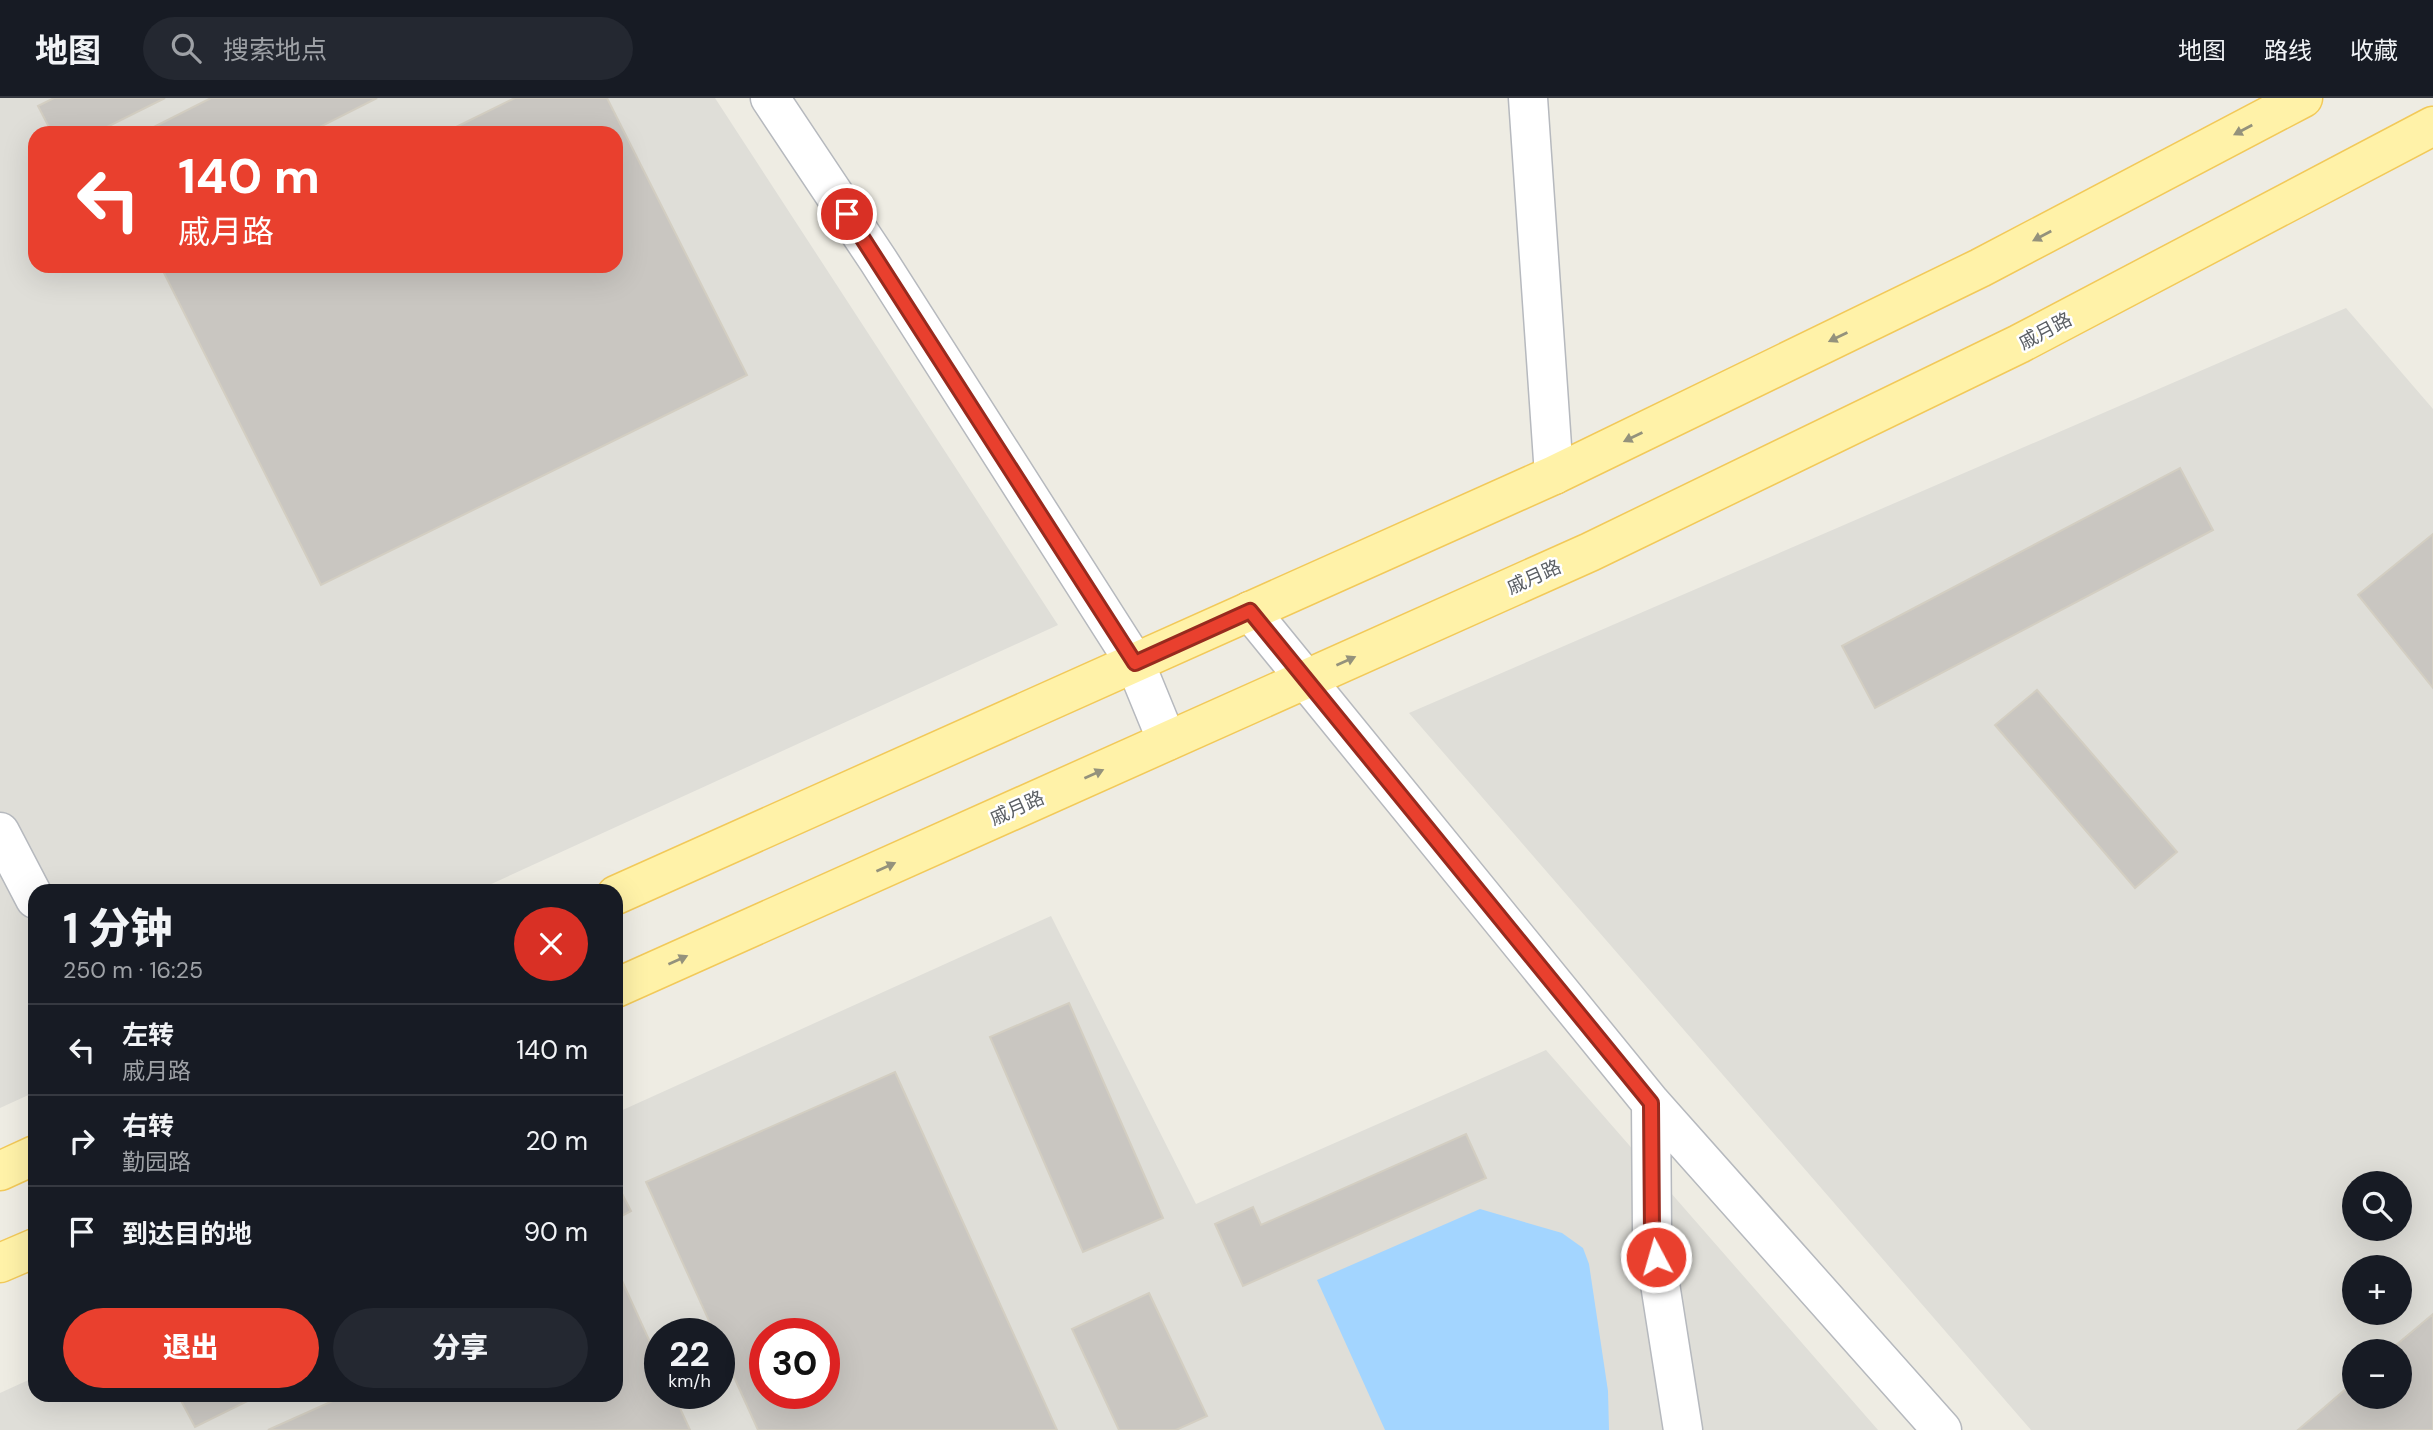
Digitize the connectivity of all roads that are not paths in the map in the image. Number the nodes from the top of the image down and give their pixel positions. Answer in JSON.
{"nodes":[{"id":1,"x":770,"y":98,"type":"edge"},
{"id":2,"x":1528,"y":98,"type":"edge"},
{"id":3,"x":2303,"y":98,"type":"edge"},
{"id":4,"x":2433,"y":126,"type":"edge"},
{"id":5,"x":1554,"y":475,"type":"junction"},
{"id":6,"x":1250,"y":611,"type":"junction"},
{"id":7,"x":1135,"y":663,"type":"junction"},
{"id":8,"x":1306,"y":680,"type":"junction"},
{"id":9,"x":1167,"y":741,"type":"junction"},
{"id":10,"x":0,"y":832,"type":"edge"},
{"id":11,"x":28,"y":886,"type":"edge"},
{"id":12,"x":623,"y":892,"type":"edge"},
{"id":13,"x":623,"y":985,"type":"edge"},
{"id":14,"x":1651,"y":1103,"type":"junction"},
{"id":15,"x":28,"y":1158,"type":"edge"},
{"id":16,"x":0,"y":1171,"type":"edge"},
{"id":17,"x":28,"y":1251,"type":"edge"},
{"id":18,"x":0,"y":1263,"type":"edge"},
{"id":19,"x":1683,"y":1430,"type":"edge"},
{"id":20,"x":1942,"y":1430,"type":"edge"}],
"edges":[{"from":1,"to":7,"type":"street"},
{"from":2,"to":5,"type":"street"},
{"from":3,"to":5,"type":"main road","one_way":true},
{"from":8,"to":4,"type":"main road","name":"戚月路","one_way":true},
{"from":5,"to":6,"type":"main road"},
{"from":6,"to":7,"type":"main road"},
{"from":6,"to":8,"type":"street"},
{"from":7,"to":9,"type":"street"},
{"from":7,"to":12,"type":"main road"},
{"from":8,"to":9,"type":"main road","name":"戚月路"},
{"from":8,"to":14,"type":"street"},
{"from":13,"to":9,"type":"main road","name":"戚月路","one_way":true},
{"from":10,"to":11,"type":"street"},
{"from":14,"to":19,"type":"street"},
{"from":14,"to":20,"type":"street"},
{"from":15,"to":16,"type":"main road"},
{"from":17,"to":18,"type":"main road"}]}
